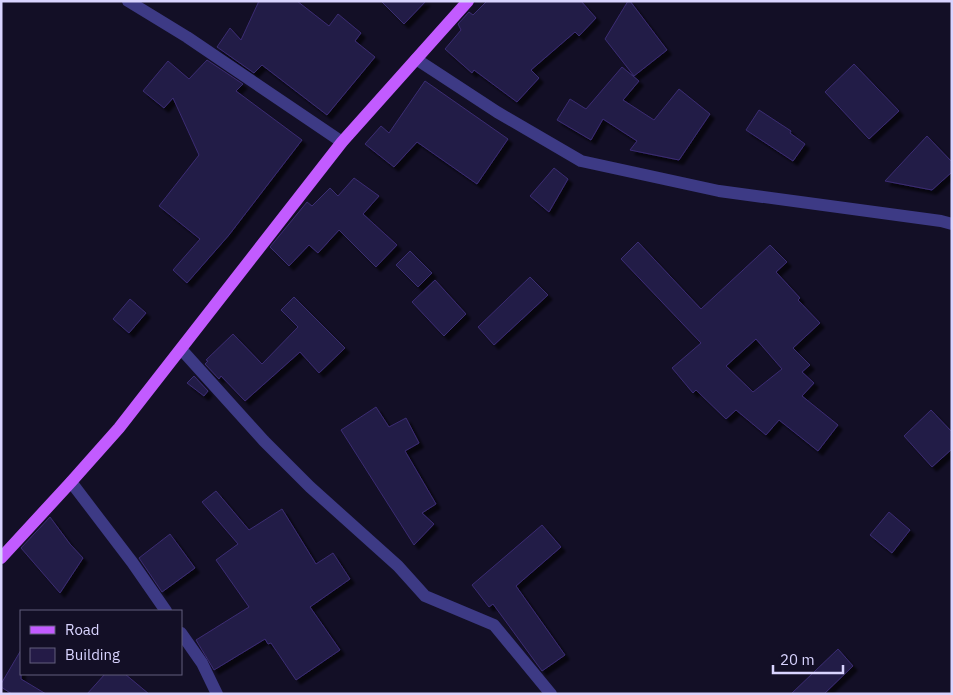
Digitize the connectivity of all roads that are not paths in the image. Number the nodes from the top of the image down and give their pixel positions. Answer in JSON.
{"nodes":[{"id":1,"x":128,"y":1,"type":"edge"},
{"id":2,"x":468,"y":1,"type":"edge"},
{"id":3,"x":416,"y":59,"type":"junction"},
{"id":4,"x":342,"y":142,"type":"junction"},
{"id":5,"x":952,"y":224,"type":"edge"},
{"id":6,"x":181,"y":349,"type":"junction"},
{"id":7,"x":71,"y":482,"type":"junction"},
{"id":8,"x":1,"y":558,"type":"edge"},
{"id":9,"x":165,"y":610,"type":"edge"},
{"id":10,"x":182,"y":634,"type":"edge"},
{"id":11,"x":218,"y":694,"type":"edge"},
{"id":12,"x":551,"y":694,"type":"edge"}],
"edges":[{"from":1,"to":4,"type":"street"},
{"from":2,"to":3,"type":"main road"},
{"from":3,"to":4,"type":"main road"},
{"from":3,"to":5,"type":"street"},
{"from":4,"to":6,"type":"main road"},
{"from":6,"to":7,"type":"main road"},
{"from":6,"to":12,"type":"street"},
{"from":7,"to":8,"type":"main road"},
{"from":7,"to":9,"type":"street"},
{"from":10,"to":11,"type":"street"}]}
